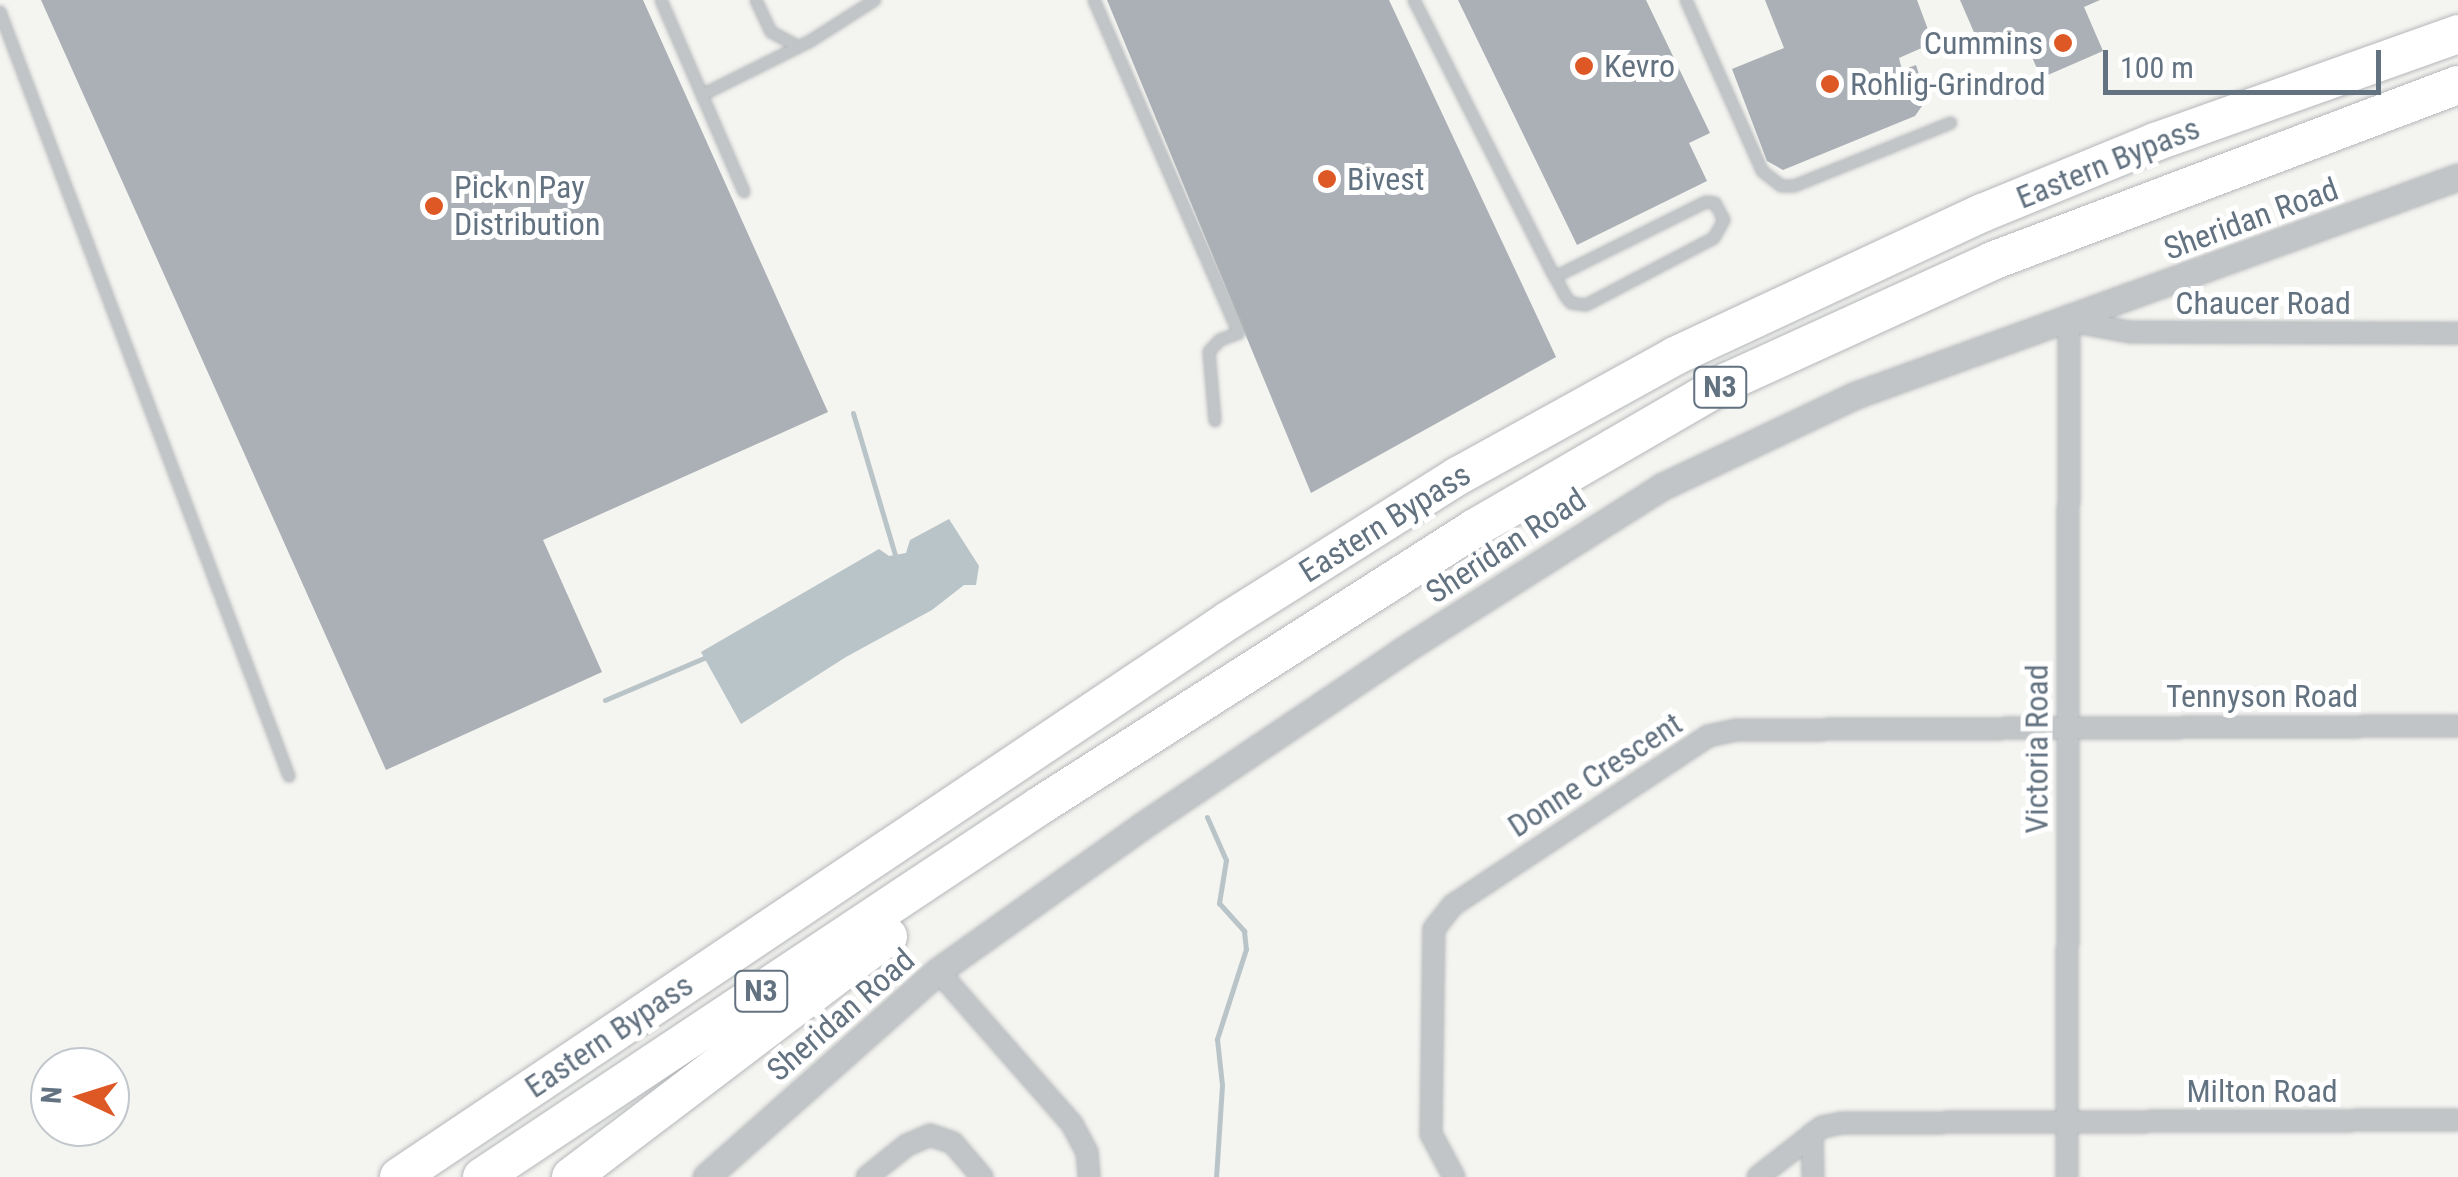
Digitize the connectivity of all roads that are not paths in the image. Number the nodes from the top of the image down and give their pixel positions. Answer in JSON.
{"nodes":[{"id":1,"x":660,"y":0,"type":"edge"},
{"id":2,"x":756,"y":0,"type":"edge"},
{"id":3,"x":876,"y":0,"type":"edge"},
{"id":4,"x":1094,"y":0,"type":"edge"},
{"id":5,"x":1414,"y":0,"type":"edge"},
{"id":6,"x":1686,"y":0,"type":"edge"},
{"id":7,"x":0,"y":12,"type":"edge"},
{"id":8,"x":2458,"y":34,"type":"edge"},
{"id":9,"x":798,"y":46,"type":"junction"},
{"id":10,"x":2458,"y":86,"type":"edge"},
{"id":11,"x":702,"y":95,"type":"junction"},
{"id":12,"x":1951,"y":123,"type":"dead end"},
{"id":13,"x":2458,"y":177,"type":"edge"},
{"id":14,"x":744,"y":192,"type":"dead end"},
{"id":15,"x":1555,"y":277,"type":"junction"},
{"id":16,"x":2068,"y":321,"type":"junction"},
{"id":17,"x":2458,"y":333,"type":"edge"},
{"id":18,"x":1215,"y":421,"type":"dead end"},
{"id":19,"x":2458,"y":726,"type":"edge"},
{"id":20,"x":2067,"y":727,"type":"junction"},
{"id":21,"x":289,"y":776,"type":"dead end"},
{"id":22,"x":1042,"y":805,"type":"junction"},
{"id":23,"x":938,"y":972,"type":"junction"},
{"id":24,"x":2458,"y":1120,"type":"edge"},
{"id":25,"x":2066,"y":1123,"type":"junction"},
{"id":26,"x":1812,"y":1134,"type":"junction"},
{"id":27,"x":399,"y":1177,"type":"edge"},
{"id":28,"x":482,"y":1177,"type":"edge"},
{"id":29,"x":571,"y":1177,"type":"edge"},
{"id":30,"x":706,"y":1177,"type":"edge"},
{"id":31,"x":867,"y":1177,"type":"edge"},
{"id":32,"x":982,"y":1177,"type":"edge"},
{"id":33,"x":1089,"y":1177,"type":"edge"},
{"id":34,"x":1454,"y":1177,"type":"edge"},
{"id":35,"x":1758,"y":1177,"type":"edge"},
{"id":36,"x":1812,"y":1177,"type":"edge"},
{"id":37,"x":2066,"y":1177,"type":"edge"}],
"edges":[{"from":1,"to":11,"type":"lane"},
{"from":2,"to":9,"type":"lane"},
{"from":3,"to":9,"type":"lane"},
{"from":4,"to":18,"type":"lane"},
{"from":5,"to":15,"type":"lane"},
{"from":6,"to":12,"type":"lane"},
{"from":7,"to":21,"type":"lane"},
{"from":8,"to":27,"type":"highway","name":"Eastern Bypass","number":"N3"},
{"from":9,"to":11,"type":"lane"},
{"from":10,"to":22,"type":"highway","name":"Eastern Bypass","number":"N3"},
{"from":11,"to":14,"type":"lane"},
{"from":13,"to":16,"type":"street","name":"Sheridan Road"},
{"from":15,"to":15,"type":"lane"},
{"from":16,"to":17,"type":"street","name":"Chaucer Road"},
{"from":16,"to":20,"type":"street","name":"Victoria Road"},
{"from":16,"to":23,"type":"street","name":"Sheridan Road"},
{"from":19,"to":20,"type":"street","name":"Tennyson Road"},
{"from":20,"to":25,"type":"street","name":"Victoria Road"},
{"from":20,"to":34,"type":"street","name":"Donne Crescent"},
{"from":22,"to":28,"type":"highway","name":"Eastern Bypass","number":"N3"},
{"from":22,"to":29,"type":"highway"},
{"from":23,"to":30,"type":"street","name":"Sheridan Road"},
{"from":23,"to":33,"type":"street"},
{"from":24,"to":25,"type":"street","name":"Milton Road"},
{"from":25,"to":26,"type":"street"},
{"from":25,"to":37,"type":"street","name":"Victoria Road"},
{"from":26,"to":35,"type":"street"},
{"from":26,"to":36,"type":"street"},
{"from":31,"to":32,"type":"street"}]}
